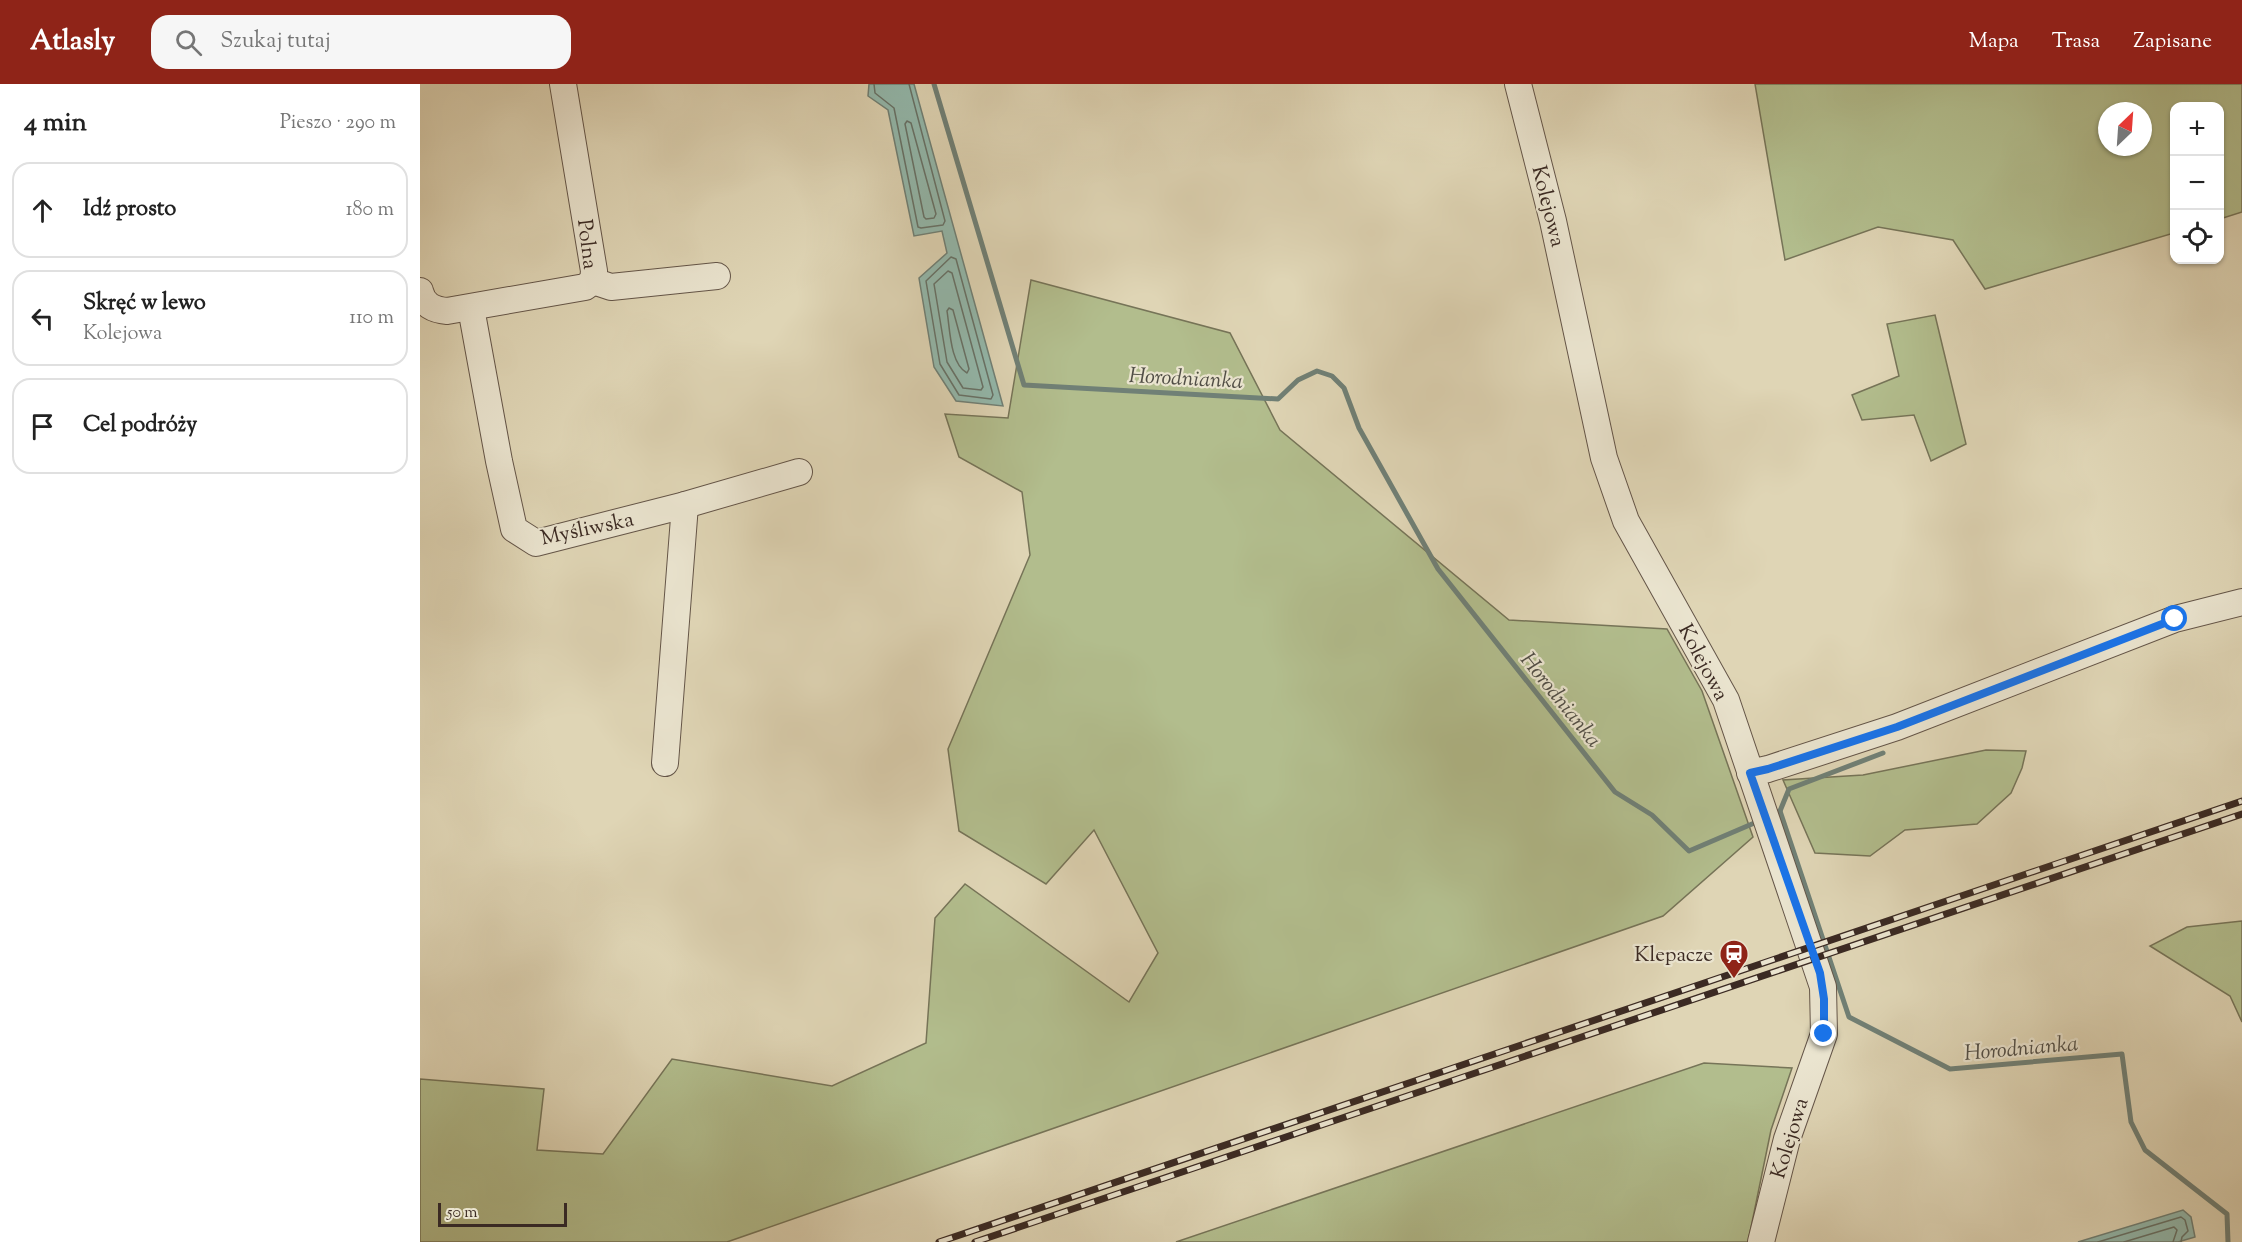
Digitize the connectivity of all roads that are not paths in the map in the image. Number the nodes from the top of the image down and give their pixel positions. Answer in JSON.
{"nodes":[{"id":1,"x":563,"y":84,"type":"edge"},
{"id":2,"x":1518,"y":84,"type":"edge"},
{"id":3,"x":717,"y":276,"type":"dead end"},
{"id":4,"x":593,"y":281,"type":"junction"},
{"id":5,"x":420,"y":291,"type":"edge"},
{"id":6,"x":471,"y":308,"type":"junction"},
{"id":7,"x":428,"y":317,"type":"edge"},
{"id":8,"x":799,"y":472,"type":"dead end"},
{"id":9,"x":685,"y":506,"type":"junction"},
{"id":10,"x":2242,"y":602,"type":"edge"},
{"id":11,"x":665,"y":763,"type":"dead end"},
{"id":12,"x":1750,"y":773,"type":"junction"},
{"id":13,"x":1761,"y":1242,"type":"edge"}],
"edges":[{"from":1,"to":4,"type":"street","name":"Polna"},
{"from":2,"to":12,"type":"street","name":"Kolejowa"},
{"from":3,"to":4,"type":"street"},
{"from":4,"to":6,"type":"street","name":"Polna"},
{"from":5,"to":7,"type":"street"},
{"from":6,"to":7,"type":"street"},
{"from":6,"to":9,"type":"street","name":"Myśliwska"},
{"from":8,"to":9,"type":"street","name":"Myśliwska"},
{"from":9,"to":11,"type":"street"},
{"from":10,"to":12,"type":"street"},
{"from":12,"to":13,"type":"street","name":"Kolejowa"}]}
